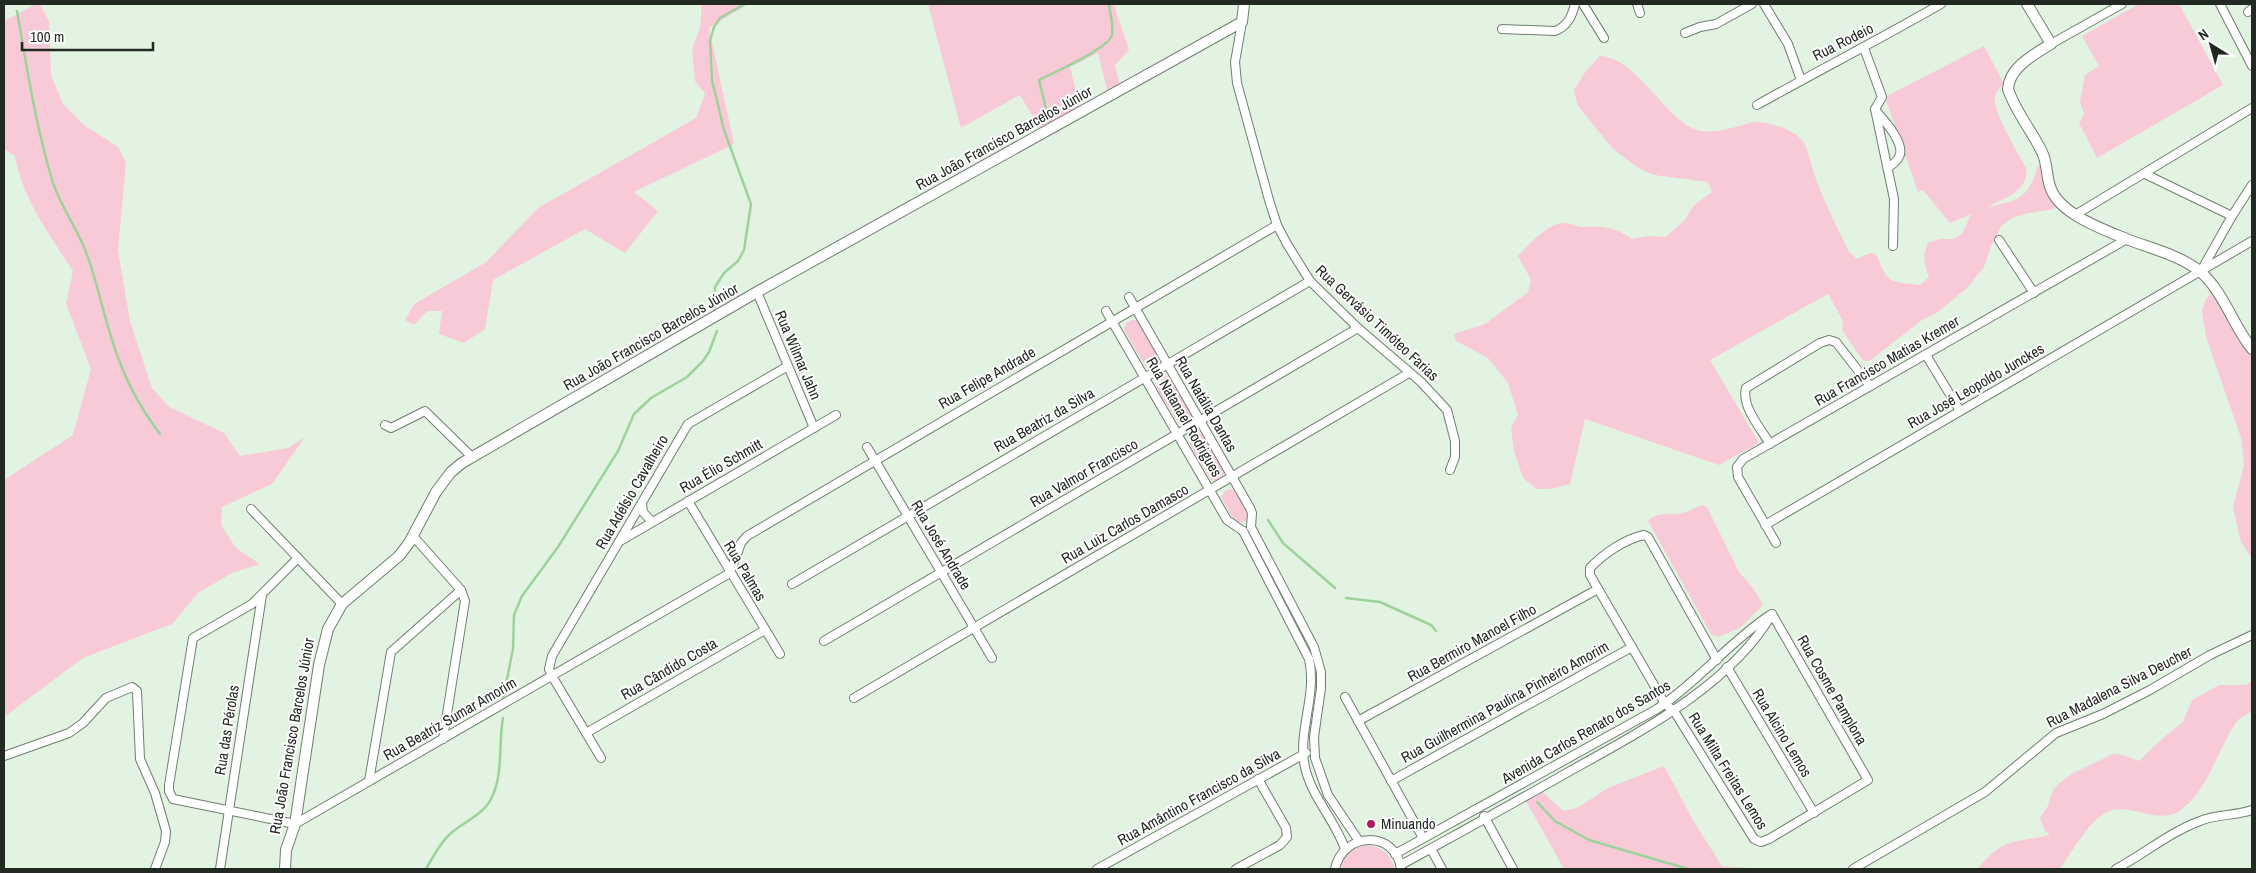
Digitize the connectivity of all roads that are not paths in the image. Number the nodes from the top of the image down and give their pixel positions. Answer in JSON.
{"nodes":[{"id":1,"x":1244,"y":4,"type":"edge"},
{"id":2,"x":1575,"y":4,"type":"edge"},
{"id":3,"x":1583,"y":4,"type":"edge"},
{"id":4,"x":1637,"y":4,"type":"edge"},
{"id":5,"x":1752,"y":4,"type":"edge"},
{"id":6,"x":1764,"y":4,"type":"edge"},
{"id":7,"x":1941,"y":4,"type":"edge"},
{"id":8,"x":2027,"y":4,"type":"edge"},
{"id":9,"x":2122,"y":4,"type":"edge"},
{"id":10,"x":2220,"y":4,"type":"edge"},
{"id":11,"x":1640,"y":13,"type":"dead end"},
{"id":12,"x":1242,"y":22,"type":"junction"},
{"id":13,"x":1502,"y":29,"type":"dead end"},
{"id":14,"x":1685,"y":33,"type":"dead end"},
{"id":15,"x":1604,"y":38,"type":"dead end"},
{"id":16,"x":2051,"y":44,"type":"junction"},
{"id":17,"x":1864,"y":48,"type":"junction"},
{"id":18,"x":2252,"y":66,"type":"edge"},
{"id":19,"x":1801,"y":80,"type":"junction"},
{"id":20,"x":1757,"y":105,"type":"dead end"},
{"id":21,"x":2252,"y":108,"type":"edge"},
{"id":22,"x":1875,"y":109,"type":"junction"},
{"id":23,"x":1888,"y":168,"type":"junction"},
{"id":24,"x":2145,"y":174,"type":"junction"},
{"id":25,"x":2252,"y":185,"type":"edge"},
{"id":26,"x":2076,"y":215,"type":"junction"},
{"id":27,"x":2232,"y":216,"type":"junction"},
{"id":28,"x":1277,"y":225,"type":"junction"},
{"id":29,"x":2127,"y":239,"type":"junction"},
{"id":30,"x":1999,"y":240,"type":"dead end"},
{"id":31,"x":2252,"y":241,"type":"edge"},
{"id":32,"x":1893,"y":246,"type":"dead end"},
{"id":33,"x":2200,"y":272,"type":"junction"},
{"id":34,"x":1310,"y":280,"type":"junction"},
{"id":35,"x":757,"y":292,"type":"junction"},
{"id":36,"x":2034,"y":293,"type":"junction"},
{"id":37,"x":1129,"y":297,"type":"dead end"},
{"id":38,"x":1135,"y":308,"type":"junction"},
{"id":39,"x":1106,"y":311,"type":"dead end"},
{"id":40,"x":1112,"y":321,"type":"junction"},
{"id":41,"x":1358,"y":328,"type":"junction"},
{"id":42,"x":2252,"y":349,"type":"edge"},
{"id":43,"x":1926,"y":355,"type":"junction"},
{"id":44,"x":1167,"y":364,"type":"junction"},
{"id":45,"x":788,"y":366,"type":"junction"},
{"id":46,"x":1410,"y":373,"type":"junction"},
{"id":47,"x":1145,"y":377,"type":"junction"},
{"id":48,"x":1870,"y":386,"type":"junction"},
{"id":49,"x":1960,"y":411,"type":"junction"},
{"id":50,"x":836,"y":415,"type":"dead end"},
{"id":51,"x":1200,"y":421,"type":"junction"},
{"id":52,"x":385,"y":425,"type":"dead end"},
{"id":53,"x":814,"y":428,"type":"junction"},
{"id":54,"x":1178,"y":434,"type":"junction"},
{"id":55,"x":1770,"y":444,"type":"junction"},
{"id":56,"x":867,"y":447,"type":"dead end"},
{"id":57,"x":472,"y":457,"type":"junction"},
{"id":58,"x":874,"y":460,"type":"junction"},
{"id":59,"x":1450,"y":470,"type":"dead end"},
{"id":60,"x":1232,"y":477,"type":"junction"},
{"id":61,"x":1210,"y":490,"type":"junction"},
{"id":62,"x":688,"y":501,"type":"junction"},
{"id":63,"x":642,"y":502,"type":"junction"},
{"id":64,"x":251,"y":509,"type":"dead end"},
{"id":65,"x":908,"y":516,"type":"junction"},
{"id":66,"x":652,"y":522,"type":"junction"},
{"id":67,"x":1765,"y":525,"type":"junction"},
{"id":68,"x":1251,"y":527,"type":"junction"},
{"id":69,"x":1243,"y":531,"type":"junction"},
{"id":70,"x":413,"y":536,"type":"junction"},
{"id":71,"x":620,"y":541,"type":"junction"},
{"id":72,"x":1776,"y":543,"type":"dead end"},
{"id":73,"x":298,"y":558,"type":"junction"},
{"id":74,"x":941,"y":572,"type":"junction"},
{"id":75,"x":730,"y":573,"type":"junction"},
{"id":76,"x":792,"y":584,"type":"dead end"},
{"id":77,"x":461,"y":590,"type":"junction"},
{"id":78,"x":1598,"y":590,"type":"junction"},
{"id":79,"x":262,"y":595,"type":"junction"},
{"id":80,"x":342,"y":604,"type":"junction"},
{"id":81,"x":1772,"y":614,"type":"junction"},
{"id":82,"x":974,"y":628,"type":"junction"},
{"id":83,"x":765,"y":630,"type":"junction"},
{"id":84,"x":2252,"y":635,"type":"edge"},
{"id":85,"x":824,"y":641,"type":"dead end"},
{"id":86,"x":1632,"y":647,"type":"junction"},
{"id":87,"x":780,"y":654,"type":"dead end"},
{"id":88,"x":992,"y":658,"type":"dead end"},
{"id":89,"x":1717,"y":660,"type":"junction"},
{"id":90,"x":1727,"y":667,"type":"junction"},
{"id":91,"x":552,"y":676,"type":"junction"},
{"id":92,"x":1345,"y":697,"type":"dead end"},
{"id":93,"x":854,"y":698,"type":"dead end"},
{"id":94,"x":1665,"y":704,"type":"junction"},
{"id":95,"x":1674,"y":711,"type":"junction"},
{"id":96,"x":1358,"y":720,"type":"junction"},
{"id":97,"x":586,"y":732,"type":"junction"},
{"id":98,"x":443,"y":739,"type":"junction"},
{"id":99,"x":1314,"y":748,"type":"junction"},
{"id":100,"x":1303,"y":754,"type":"junction"},
{"id":101,"x":4,"y":756,"type":"edge"},
{"id":102,"x":602,"y":758,"type":"dead end"},
{"id":103,"x":1258,"y":779,"type":"junction"},
{"id":104,"x":369,"y":781,"type":"junction"},
{"id":105,"x":1392,"y":781,"type":"junction"},
{"id":106,"x":1479,"y":808,"type":"junction"},
{"id":107,"x":2252,"y":810,"type":"edge"},
{"id":108,"x":227,"y":811,"type":"junction"},
{"id":109,"x":1814,"y":813,"type":"junction"},
{"id":110,"x":1486,"y":819,"type":"junction"},
{"id":111,"x":295,"y":824,"type":"junction"},
{"id":112,"x":1423,"y":838,"type":"junction"},
{"id":113,"x":1359,"y":841,"type":"junction"},
{"id":114,"x":1345,"y":849,"type":"junction"},
{"id":115,"x":1431,"y":849,"type":"junction"},
{"id":116,"x":1395,"y":854,"type":"junction"},
{"id":117,"x":1401,"y":867,"type":"edge"},
{"id":118,"x":155,"y":869,"type":"edge"},
{"id":119,"x":220,"y":869,"type":"edge"},
{"id":120,"x":285,"y":869,"type":"edge"},
{"id":121,"x":1098,"y":869,"type":"edge"},
{"id":122,"x":1236,"y":869,"type":"edge"},
{"id":123,"x":1335,"y":869,"type":"edge"},
{"id":124,"x":1442,"y":869,"type":"edge"},
{"id":125,"x":1513,"y":869,"type":"edge"},
{"id":126,"x":1853,"y":869,"type":"edge"},
{"id":127,"x":2116,"y":869,"type":"edge"}],
"edges":[{"from":1,"to":12,"type":"street"},
{"from":2,"to":13,"type":"street"},
{"from":3,"to":15,"type":"street"},
{"from":4,"to":11,"type":"street"},
{"from":5,"to":14,"type":"street"},
{"from":6,"to":19,"type":"street"},
{"from":7,"to":17,"type":"street","name":"Rua Rodeio"},
{"from":8,"to":16,"type":"street"},
{"from":9,"to":16,"type":"street"},
{"from":10,"to":18,"type":"street"},
{"from":12,"to":28,"type":"street","name":"Rua Gervásio Timóteo Farias"},
{"from":12,"to":35,"type":"street","name":"Rua João Francisco Barcelos Júnior"},
{"from":16,"to":26,"type":"street"},
{"from":17,"to":19,"type":"street","name":"Rua Rodeio"},
{"from":17,"to":22,"type":"street"},
{"from":19,"to":20,"type":"street","name":"Rua Rodeio"},
{"from":21,"to":24,"type":"street"},
{"from":22,"to":23,"type":"street"},
{"from":22,"to":23,"type":"street"},
{"from":23,"to":32,"type":"street"},
{"from":24,"to":26,"type":"street"},
{"from":24,"to":27,"type":"street"},
{"from":25,"to":27,"type":"street"},
{"from":26,"to":29,"type":"street"},
{"from":27,"to":33,"type":"street"},
{"from":28,"to":34,"type":"street","name":"Rua Gervásio Timóteo Farias"},
{"from":28,"to":38,"type":"street","name":"Rua Felipe Andrade"},
{"from":29,"to":33,"type":"street"},
{"from":29,"to":36,"type":"street","name":"Rua Francisco Matias Kremer"},
{"from":30,"to":36,"type":"street"},
{"from":31,"to":33,"type":"street","name":"Rua José Leopoldo Junckes"},
{"from":33,"to":42,"type":"street"},
{"from":33,"to":49,"type":"street","name":"Rua José Leopoldo Junckes"},
{"from":34,"to":41,"type":"street","name":"Rua Gervásio Timóteo Farias"},
{"from":34,"to":44,"type":"street","name":"Rua Beatriz da Silva"},
{"from":35,"to":45,"type":"street","name":"Rua Wilmar Jahn"},
{"from":35,"to":57,"type":"street","name":"Rua João Francisco Barcelos Júnior"},
{"from":36,"to":43,"type":"street","name":"Rua Francisco Matias Kremer"},
{"from":37,"to":38,"type":"street","name":"Rua Natália Dantas"},
{"from":38,"to":40,"type":"street","name":"Rua Felipe Andrade"},
{"from":38,"to":44,"type":"street","name":"Rua Natália Dantas"},
{"from":39,"to":40,"type":"street","name":"Rua Natanael Rodrigues"},
{"from":40,"to":47,"type":"street","name":"Rua Natanael Rodrigues"},
{"from":40,"to":58,"type":"street","name":"Rua Felipe Andrade"},
{"from":41,"to":46,"type":"street","name":"Rua Gervásio Timóteo Farias"},
{"from":41,"to":51,"type":"street","name":"Rua Valmor Francisco"},
{"from":43,"to":48,"type":"street","name":"Rua Francisco Matias Kremer"},
{"from":43,"to":49,"type":"street"},
{"from":44,"to":47,"type":"street","name":"Rua Beatriz da Silva"},
{"from":44,"to":51,"type":"street","name":"Rua Natália Dantas"},
{"from":45,"to":53,"type":"street","name":"Rua Wilmar Jahn"},
{"from":45,"to":63,"type":"street","name":"Rua Adélsio Cavalheiro"},
{"from":46,"to":59,"type":"street","name":"Rua Gervásio Timóteo Farias"},
{"from":46,"to":60,"type":"street","name":"Rua Luiz Carlos Damasco"},
{"from":47,"to":54,"type":"street","name":"Rua Natanael Rodrigues"},
{"from":47,"to":65,"type":"street","name":"Rua Beatriz da Silva"},
{"from":48,"to":55,"type":"street","name":"Rua Francisco Matias Kremer"},
{"from":48,"to":55,"type":"street"},
{"from":49,"to":67,"type":"street","name":"Rua José Leopoldo Junckes"},
{"from":50,"to":53,"type":"street","name":"Rua Élio Schmitt"},
{"from":51,"to":54,"type":"street","name":"Rua Valmor Francisco"},
{"from":51,"to":60,"type":"street","name":"Rua Natália Dantas"},
{"from":52,"to":57,"type":"street"},
{"from":53,"to":62,"type":"street","name":"Rua Élio Schmitt"},
{"from":54,"to":61,"type":"street","name":"Rua Natanael Rodrigues"},
{"from":54,"to":74,"type":"street","name":"Rua Valmor Francisco"},
{"from":55,"to":67,"type":"street","name":"Rua Francisco Matias Kremer"},
{"from":56,"to":58,"type":"street","name":"Rua José Andrade"},
{"from":57,"to":70,"type":"street","name":"Rua João Francisco Barcelos Júnior"},
{"from":58,"to":65,"type":"street","name":"Rua José Andrade"},
{"from":58,"to":75,"type":"street","name":"Rua Felipe Andrade"},
{"from":60,"to":61,"type":"street","name":"Rua Luiz Carlos Damasco"},
{"from":60,"to":68,"type":"street","name":"Rua Natália Dantas"},
{"from":61,"to":69,"type":"street","name":"Rua Natanael Rodrigues"},
{"from":61,"to":82,"type":"street","name":"Rua Luiz Carlos Damasco"},
{"from":62,"to":66,"type":"street","name":"Rua Élio Schmitt"},
{"from":62,"to":75,"type":"street","name":"Rua Palmas"},
{"from":63,"to":66,"type":"street"},
{"from":63,"to":71,"type":"street","name":"Rua Adélsio Cavalheiro"},
{"from":64,"to":73,"type":"street"},
{"from":65,"to":74,"type":"street","name":"Rua José Andrade"},
{"from":65,"to":76,"type":"street","name":"Rua Beatriz da Silva"},
{"from":66,"to":71,"type":"street","name":"Rua Élio Schmitt"},
{"from":67,"to":72,"type":"street","name":"Rua Francisco Matias Kremer"},
{"from":68,"to":69,"type":"street"},
{"from":68,"to":99,"type":"street","name":"Rua Natália Dantas"},
{"from":69,"to":100,"type":"street"},
{"from":70,"to":77,"type":"street"},
{"from":70,"to":80,"type":"street","name":"Rua João Francisco Barcelos Júnior"},
{"from":71,"to":91,"type":"street","name":"Rua Adélsio Cavalheiro"},
{"from":73,"to":79,"type":"street"},
{"from":73,"to":80,"type":"street"},
{"from":74,"to":82,"type":"street","name":"Rua José Andrade"},
{"from":74,"to":85,"type":"street","name":"Rua Valmor Francisco"},
{"from":75,"to":83,"type":"street","name":"Rua Palmas"},
{"from":75,"to":91,"type":"street","name":"Rua Beatriz Sumar Amorim"},
{"from":77,"to":98,"type":"street"},
{"from":77,"to":104,"type":"street"},
{"from":78,"to":86,"type":"street"},
{"from":78,"to":89,"type":"street"},
{"from":78,"to":96,"type":"street","name":"Rua Bermiro Manoel Filho"},
{"from":79,"to":108,"type":"street","name":"Rua das Pérolas"},
{"from":79,"to":108,"type":"street"},
{"from":80,"to":111,"type":"street","name":"Rua João Francisco Barcelos Júnior"},
{"from":81,"to":89,"type":"street","name":"Avenida Carlos Renato dos Santos"},
{"from":81,"to":90,"type":"street","name":"Avenida Carlos Renato dos Santos"},
{"from":81,"to":109,"type":"street","name":"Rua Cosme Pamplona"},
{"from":82,"to":88,"type":"street","name":"Rua José Andrade"},
{"from":82,"to":93,"type":"street","name":"Rua Luiz Carlos Damasco"},
{"from":83,"to":87,"type":"street","name":"Rua Palmas"},
{"from":83,"to":97,"type":"street","name":"Rua Cândido Costa"},
{"from":84,"to":126,"type":"street","name":"Rua Madalena Silva Deucher"},
{"from":86,"to":94,"type":"street"},
{"from":86,"to":105,"type":"street","name":"Rua Guilhermina Paulina Pinheiro Amorim"},
{"from":89,"to":94,"type":"street","name":"Avenida Carlos Renato dos Santos"},
{"from":90,"to":95,"type":"street","name":"Avenida Carlos Renato dos Santos"},
{"from":90,"to":109,"type":"street","name":"Rua Alcino Lemos"},
{"from":91,"to":97,"type":"street"},
{"from":91,"to":98,"type":"street","name":"Rua Beatriz Sumar Amorim"},
{"from":92,"to":96,"type":"street"},
{"from":94,"to":95,"type":"street"},
{"from":94,"to":106,"type":"street","name":"Avenida Carlos Renato dos Santos"},
{"from":95,"to":109,"type":"street","name":"Rua Milta Freitas Lemos"},
{"from":95,"to":110,"type":"street","name":"Avenida Carlos Renato dos Santos"},
{"from":96,"to":105,"type":"street"},
{"from":97,"to":102,"type":"street"},
{"from":98,"to":104,"type":"street","name":"Rua Beatriz Sumar Amorim"},
{"from":99,"to":100,"type":"street","name":"Rua Amântino Francisco da Silva"},
{"from":99,"to":113,"type":"street","name":"Rua Natália Dantas"},
{"from":100,"to":103,"type":"street","name":"Rua Amântino Francisco da Silva"},
{"from":100,"to":114,"type":"street"},
{"from":101,"to":118,"type":"street"},
{"from":103,"to":121,"type":"street","name":"Rua Amântino Francisco da Silva"},
{"from":103,"to":122,"type":"street"},
{"from":104,"to":111,"type":"street","name":"Rua Beatriz Sumar Amorim"},
{"from":105,"to":112,"type":"street"},
{"from":106,"to":110,"type":"street"},
{"from":106,"to":112,"type":"street","name":"Avenida Carlos Renato dos Santos"},
{"from":107,"to":127,"type":"street"},
{"from":108,"to":111,"type":"street"},
{"from":108,"to":119,"type":"street","name":"Rua das Pérolas"},
{"from":110,"to":115,"type":"street","name":"Avenida Carlos Renato dos Santos"},
{"from":110,"to":125,"type":"street"},
{"from":111,"to":120,"type":"street","name":"Rua João Francisco Barcelos Júnior"},
{"from":112,"to":116,"type":"street","name":"Avenida Carlos Renato dos Santos"},
{"from":113,"to":114,"type":"street"},
{"from":113,"to":116,"type":"street"},
{"from":114,"to":123,"type":"street"},
{"from":115,"to":117,"type":"street","name":"Avenida Carlos Renato dos Santos"},
{"from":115,"to":124,"type":"street"},
{"from":116,"to":117,"type":"street"}]}
